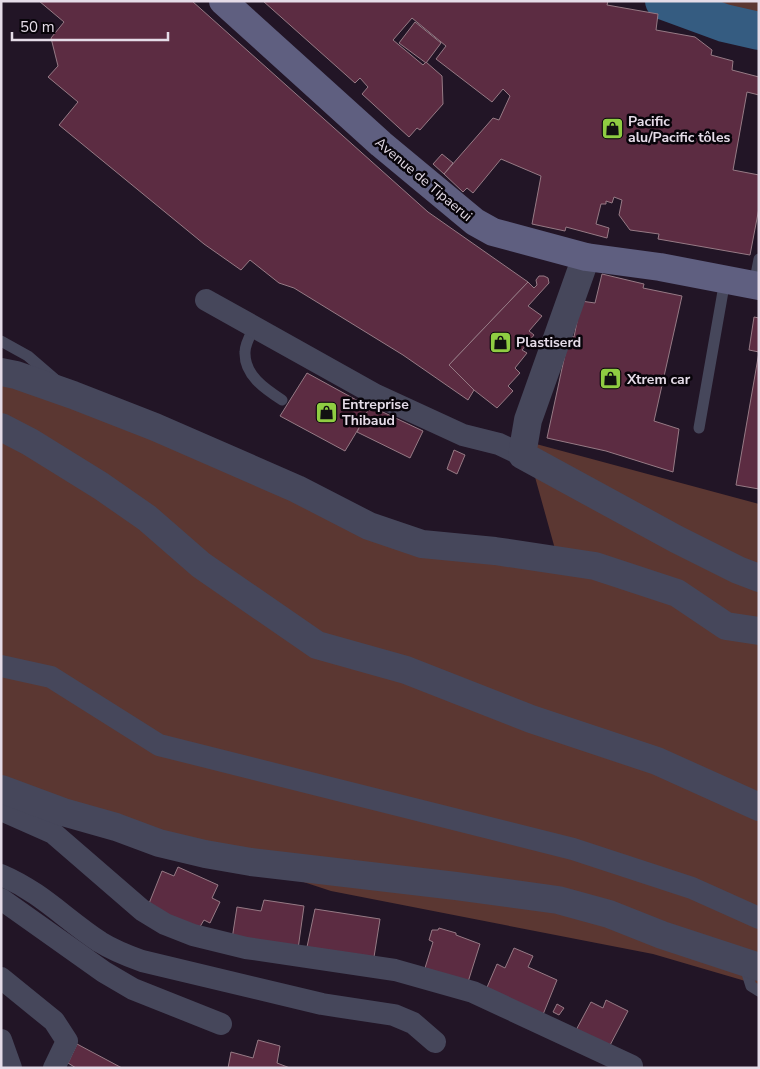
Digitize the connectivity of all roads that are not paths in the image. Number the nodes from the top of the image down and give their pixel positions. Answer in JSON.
{"nodes":[{"id":1,"x":223,"y":1,"type":"edge"},
{"id":2,"x":586,"y":257,"type":"junction"},
{"id":3,"x":757,"y":276,"type":"edge"},
{"id":4,"x":725,"y":280,"type":"junction"},
{"id":5,"x":206,"y":300,"type":"dead end"},
{"id":6,"x":255,"y":326,"type":"junction"},
{"id":7,"x":1,"y":341,"type":"edge"},
{"id":8,"x":1,"y":372,"type":"edge"},
{"id":9,"x":73,"y":395,"type":"junction"},
{"id":10,"x":282,"y":400,"type":"dead end"},
{"id":11,"x":1,"y":426,"type":"edge"},
{"id":12,"x":699,"y":428,"type":"dead end"},
{"id":13,"x":522,"y":455,"type":"junction"},
{"id":14,"x":759,"y":578,"type":"edge"},
{"id":15,"x":759,"y":631,"type":"edge"},
{"id":16,"x":1,"y":666,"type":"edge"},
{"id":17,"x":1,"y":789,"type":"edge"},
{"id":18,"x":759,"y":807,"type":"edge"},
{"id":19,"x":1,"y":810,"type":"edge"},
{"id":20,"x":1,"y":875,"type":"edge"},
{"id":21,"x":1,"y":899,"type":"edge"},
{"id":22,"x":759,"y":918,"type":"edge"},
{"id":23,"x":752,"y":965,"type":"edge"},
{"id":24,"x":1,"y":978,"type":"edge"},
{"id":25,"x":759,"y":991,"type":"edge"},
{"id":26,"x":221,"y":1024,"type":"dead end"},
{"id":27,"x":1,"y":1040,"type":"edge"},
{"id":28,"x":435,"y":1042,"type":"dead end"},
{"id":29,"x":632,"y":1066,"type":"dead end"},
{"id":30,"x":10,"y":1068,"type":"edge"},
{"id":31,"x":54,"y":1068,"type":"edge"}],
"edges":[{"from":1,"to":2,"type":"main road","name":"Avenue de Tipaerui"},
{"from":2,"to":4,"type":"main road","name":"Avenue de Tipaerui"},
{"from":2,"to":13,"type":"street"},
{"from":3,"to":4,"type":"main road","name":"Avenue de Tipaerui"},
{"from":4,"to":12,"type":"lane"},
{"from":5,"to":6,"type":"street"},
{"from":6,"to":10,"type":"lane"},
{"from":6,"to":13,"type":"street"},
{"from":7,"to":9,"type":"lane"},
{"from":8,"to":9,"type":"street"},
{"from":9,"to":15,"type":"street"},
{"from":11,"to":18,"type":"street"},
{"from":13,"to":14,"type":"street"},
{"from":16,"to":22,"type":"street"},
{"from":17,"to":23,"type":"street"},
{"from":19,"to":29,"type":"street"},
{"from":20,"to":28,"type":"street"},
{"from":21,"to":26,"type":"street"},
{"from":23,"to":25,"type":"lane"},
{"from":24,"to":31,"type":"street"},
{"from":27,"to":30,"type":"street"}]}
